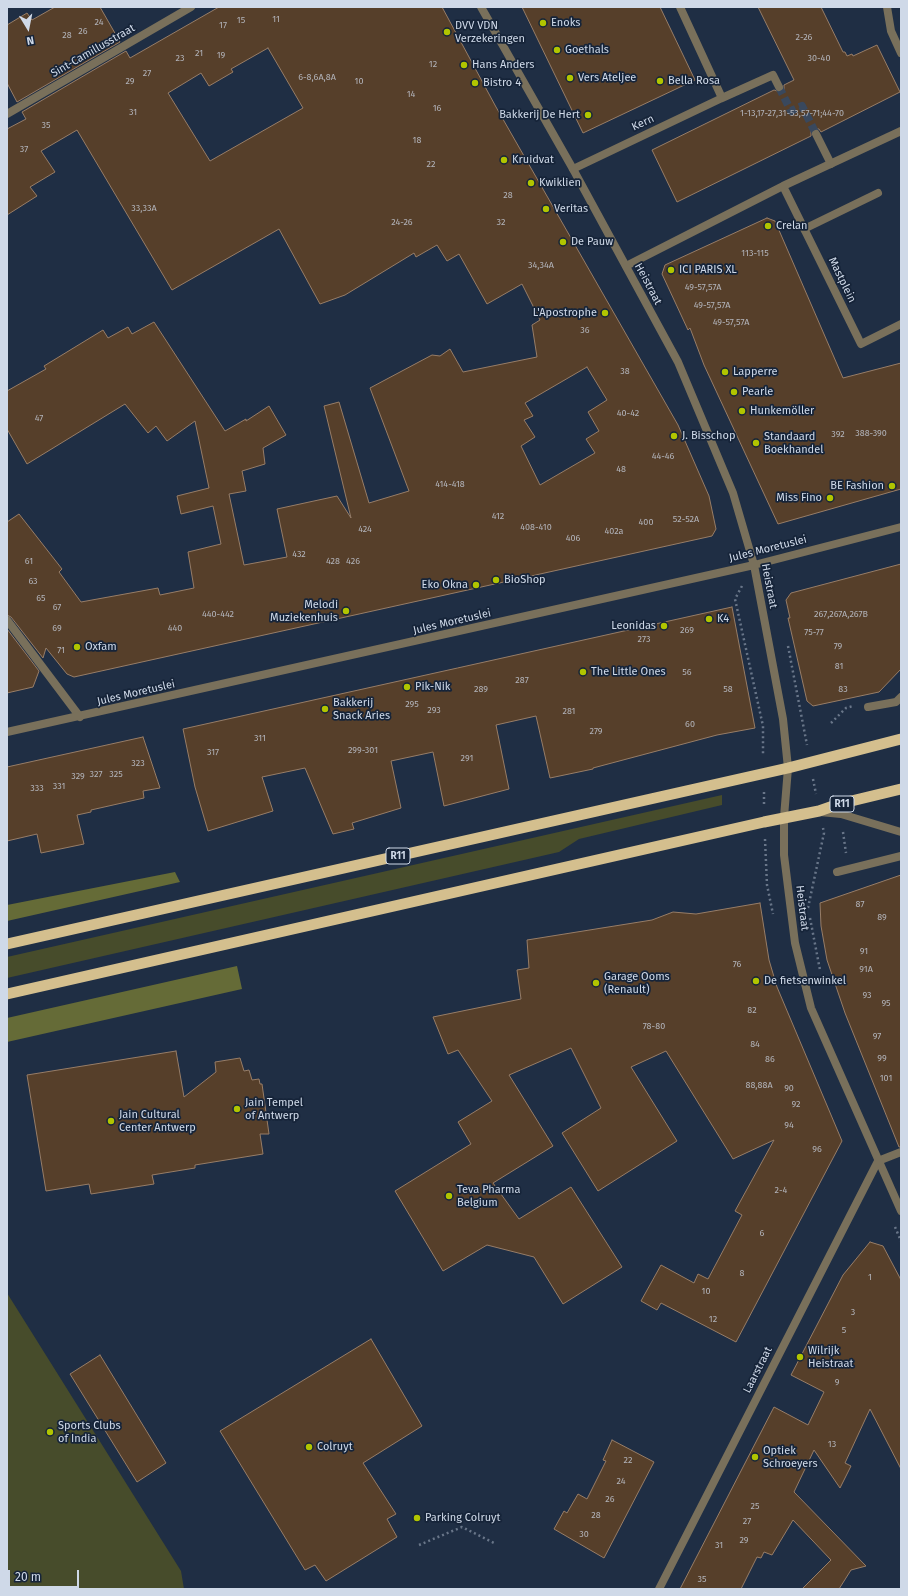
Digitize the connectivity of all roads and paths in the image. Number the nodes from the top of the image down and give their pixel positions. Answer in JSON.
{"nodes":[{"id":1,"x":191,"y":7,"type":"edge"},
{"id":2,"x":480,"y":7,"type":"edge"},
{"id":3,"x":680,"y":7,"type":"edge"},
{"id":4,"x":887,"y":7,"type":"edge"},
{"id":5,"x":901,"y":53,"type":"edge"},
{"id":6,"x":779,"y":87,"type":"tunnel mouth"},
{"id":7,"x":722,"y":98,"type":"junction"},
{"id":8,"x":7,"y":114,"type":"edge"},
{"id":9,"x":901,"y":131,"type":"edge"},
{"id":10,"x":816,"y":134,"type":"tunnel mouth"},
{"id":11,"x":831,"y":164,"type":"junction"},
{"id":12,"x":573,"y":168,"type":"junction"},
{"id":13,"x":783,"y":186,"type":"junction"},
{"id":14,"x":878,"y":193,"type":"dead end"},
{"id":15,"x":804,"y":229,"type":"junction"},
{"id":16,"x":626,"y":266,"type":"junction"},
{"id":17,"x":901,"y":324,"type":"edge"},
{"id":18,"x":901,"y":527,"type":"edge"},
{"id":19,"x":754,"y":565,"type":"junction"},
{"id":20,"x":7,"y":620,"type":"edge"},
{"id":21,"x":787,"y":644,"type":"dead end"},
{"id":22,"x":901,"y":697,"type":"edge"},
{"id":23,"x":868,"y":707,"type":"joint"},
{"id":24,"x":80,"y":717,"type":"junction"},
{"id":25,"x":831,"y":722,"type":"dead end"},
{"id":26,"x":7,"y":732,"type":"edge"},
{"id":27,"x":901,"y":739,"type":"edge"},
{"id":28,"x":810,"y":762,"type":"junction"},
{"id":29,"x":788,"y":768,"type":"junction"},
{"id":30,"x":764,"y":774,"type":"junction"},
{"id":31,"x":901,"y":790,"type":"edge"},
{"id":32,"x":819,"y":812,"type":"junction"},
{"id":33,"x":784,"y":817,"type":"junction"},
{"id":34,"x":764,"y":822,"type":"junction"},
{"id":35,"x":843,"y":830,"type":"dead end"},
{"id":36,"x":901,"y":832,"type":"edge"},
{"id":37,"x":901,"y":856,"type":"edge"},
{"id":38,"x":849,"y":869,"type":"junction"},
{"id":39,"x":837,"y":872,"type":"dead end"},
{"id":40,"x":767,"y":886,"type":"dead end"},
{"id":41,"x":808,"y":909,"type":"dead end"},
{"id":42,"x":810,"y":916,"type":"dead end"},
{"id":43,"x":7,"y":944,"type":"edge"},
{"id":44,"x":822,"y":977,"type":"dead end"},
{"id":45,"x":7,"y":994,"type":"edge"},
{"id":46,"x":901,"y":1152,"type":"edge"},
{"id":47,"x":878,"y":1161,"type":"junction"},
{"id":48,"x":901,"y":1211,"type":"edge"},
{"id":49,"x":494,"y":1543,"type":"dead end"},
{"id":50,"x":419,"y":1545,"type":"dead end"},
{"id":51,"x":658,"y":1589,"type":"edge"}],
"edges":[{"from":1,"to":8,"type":"street","name":"Sint-Camillusstraat"},
{"from":2,"to":12,"type":"street","name":"Heistraat"},
{"from":3,"to":7,"type":"street"},
{"from":4,"to":5,"type":"street"},
{"from":6,"to":7,"type":"street","name":"Kern"},
{"from":7,"to":12,"type":"street","name":"Kern"},
{"from":9,"to":11,"type":"street"},
{"from":10,"to":11,"type":"street"},
{"from":11,"to":13,"type":"street"},
{"from":12,"to":16,"type":"street","name":"Heistraat"},
{"from":13,"to":15,"type":"street","name":"Mastplein"},
{"from":13,"to":16,"type":"street"},
{"from":14,"to":15,"type":"street"},
{"from":15,"to":17,"type":"street","name":"Mastplein"},
{"from":16,"to":19,"type":"street","name":"Heistraat"},
{"from":18,"to":19,"type":"street","name":"Jules Moretuslei"},
{"from":19,"to":24,"type":"street","name":"Jules Moretuslei"},
{"from":19,"to":29,"type":"street","name":"Heistraat"},
{"from":19,"to":30,"type":"path"},
{"from":20,"to":24,"type":"street"},
{"from":21,"to":28,"type":"path"},
{"from":22,"to":23,"type":"street"},
{"from":23,"to":25,"type":"path"},
{"from":24,"to":26,"type":"street","name":"Jules Moretuslei"},
{"from":27,"to":28,"type":"highway","number":"R11"},
{"from":28,"to":29,"type":"highway","number":"R11"},
{"from":28,"to":32,"type":"path"},
{"from":29,"to":30,"type":"highway","number":"R11"},
{"from":29,"to":33,"type":"street","name":"Heistraat"},
{"from":30,"to":34,"type":"path"},
{"from":30,"to":43,"type":"highway","number":"R11"},
{"from":31,"to":32,"type":"highway","number":"R11"},
{"from":32,"to":33,"type":"highway","number":"R11"},
{"from":32,"to":36,"type":"street"},
{"from":32,"to":41,"type":"path"},
{"from":33,"to":34,"type":"highway","number":"R11"},
{"from":33,"to":47,"type":"street","name":"Heistraat"},
{"from":34,"to":40,"type":"path"},
{"from":34,"to":45,"type":"highway","number":"R11"},
{"from":35,"to":38,"type":"path"},
{"from":37,"to":38,"type":"street"},
{"from":38,"to":39,"type":"street"},
{"from":42,"to":44,"type":"path"},
{"from":46,"to":47,"type":"street"},
{"from":47,"to":48,"type":"street","name":"Heistraat"},
{"from":47,"to":51,"type":"street","name":"Laarstraat"},
{"from":49,"to":50,"type":"path"}]}
